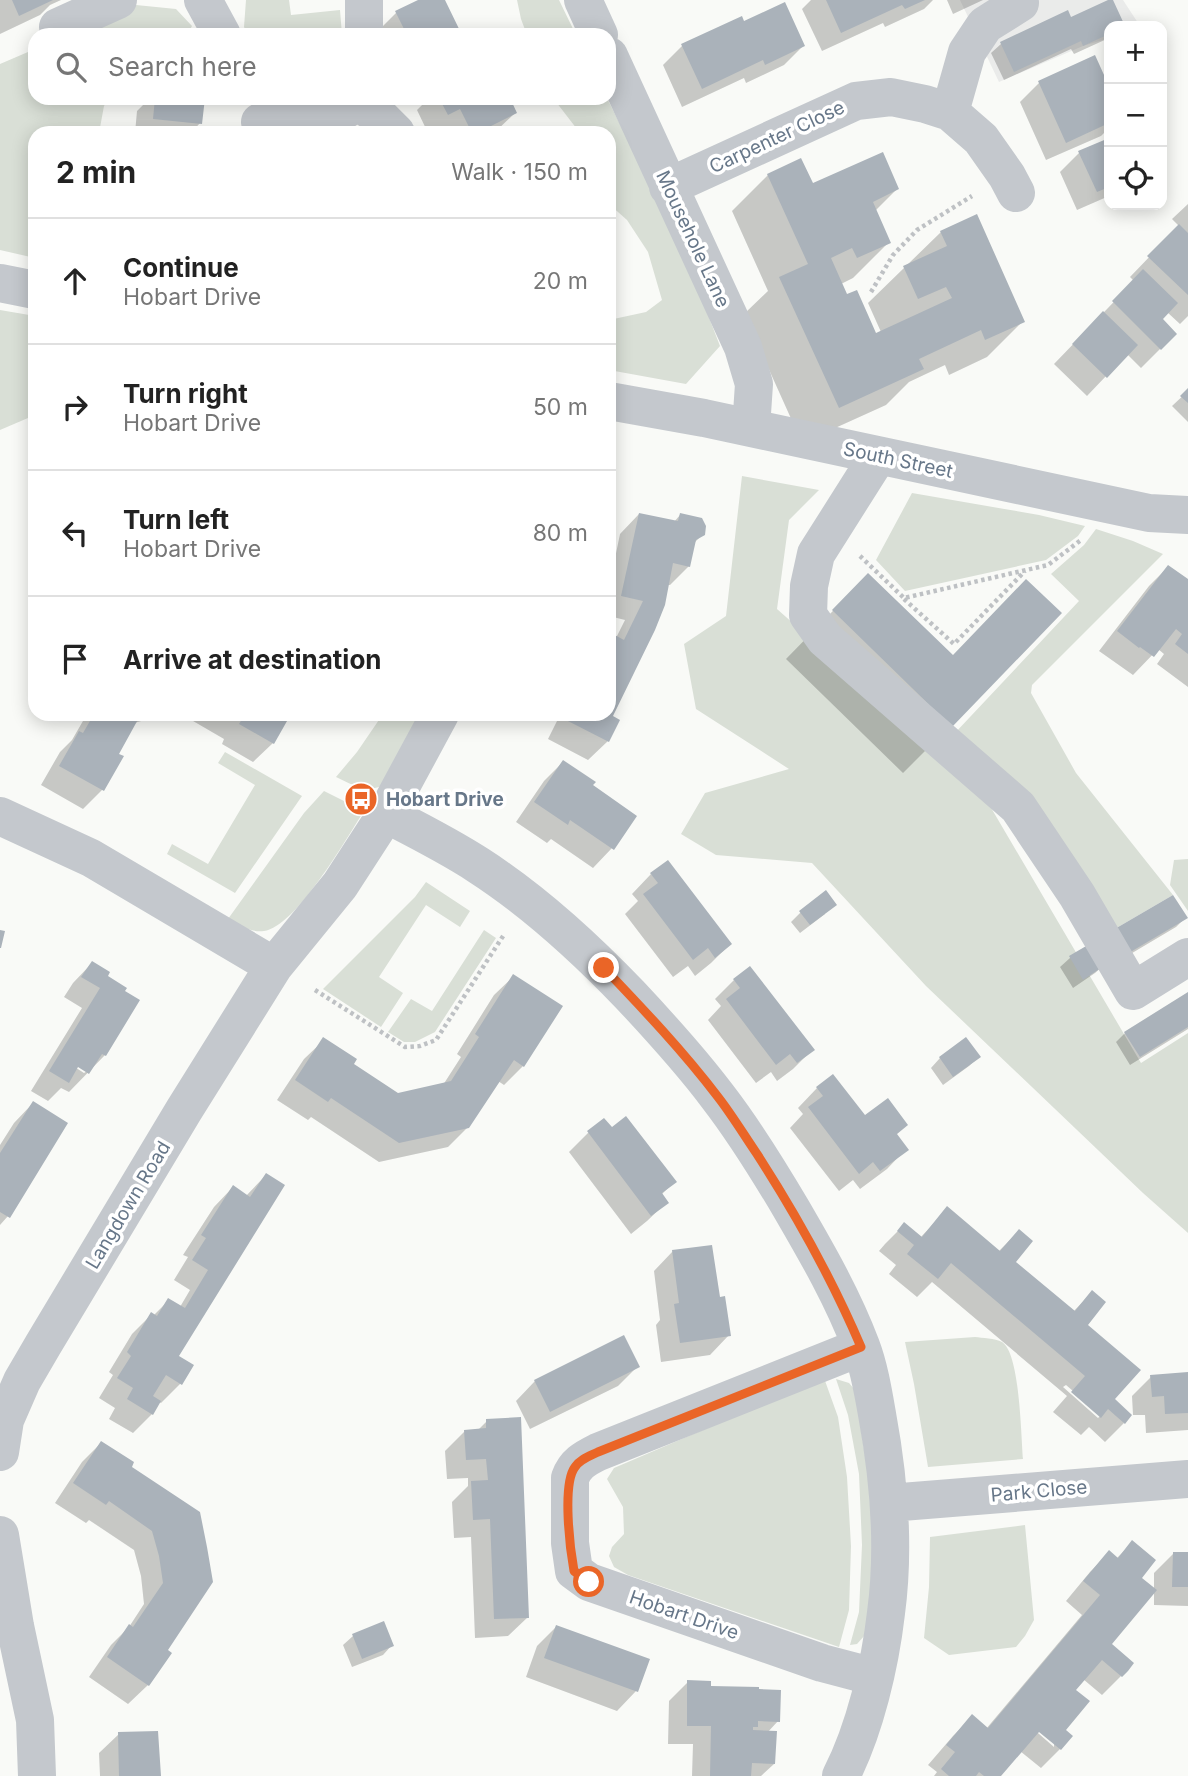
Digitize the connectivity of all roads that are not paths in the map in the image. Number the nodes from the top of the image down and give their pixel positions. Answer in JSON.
{"nodes":[{"id":1,"x":118,"y":0,"type":"edge"},
{"id":2,"x":203,"y":0,"type":"edge"},
{"id":3,"x":364,"y":0,"type":"edge"},
{"id":4,"x":583,"y":0,"type":"edge"},
{"id":5,"x":1018,"y":0,"type":"edge"},
{"id":6,"x":58,"y":27,"type":"dead end"},
{"id":7,"x":218,"y":28,"type":"edge"},
{"id":8,"x":365,"y":28,"type":"edge"},
{"id":9,"x":596,"y":28,"type":"edge"},
{"id":10,"x":616,"y":72,"type":"edge"},
{"id":11,"x":351,"y":105,"type":"edge"},
{"id":12,"x":364,"y":105,"type":"edge"},
{"id":13,"x":950,"y":112,"type":"junction"},
{"id":14,"x":258,"y":118,"type":"edge"},
{"id":15,"x":389,"y":126,"type":"edge"},
{"id":16,"x":1012,"y":184,"type":"road end"},
{"id":17,"x":668,"y":187,"type":"junction"},
{"id":18,"x":0,"y":283,"type":"edge"},
{"id":19,"x":28,"y":289,"type":"edge"},
{"id":20,"x":616,"y":402,"type":"edge"},
{"id":21,"x":751,"y":428,"type":"junction"},
{"id":22,"x":878,"y":456,"type":"junction"},
{"id":23,"x":1188,"y":515,"type":"edge"},
{"id":24,"x":436,"y":721,"type":"edge"},
{"id":25,"x":386,"y":814,"type":"junction"},
{"id":26,"x":0,"y":816,"type":"edge"},
{"id":27,"x":1188,"y":957,"type":"edge"},
{"id":28,"x":274,"y":966,"type":"junction"},
{"id":29,"x":861,"y":1347,"type":"junction"},
{"id":30,"x":2,"y":1430,"type":"edge"},
{"id":31,"x":1188,"y":1479,"type":"edge"},
{"id":32,"x":889,"y":1503,"type":"junction"},
{"id":33,"x":0,"y":1535,"type":"edge"},
{"id":34,"x":875,"y":1677,"type":"junction"},
{"id":35,"x":37,"y":1776,"type":"edge"},
{"id":36,"x":841,"y":1776,"type":"edge"}],
"edges":[{"from":1,"to":6,"type":"street"},
{"from":2,"to":7,"type":"street"},
{"from":3,"to":8,"type":"street"},
{"from":4,"to":9,"type":"street"},
{"from":5,"to":13,"type":"street"},
{"from":10,"to":17,"type":"street","name":"Mousehole Lane"},
{"from":11,"to":14,"type":"street"},
{"from":12,"to":15,"type":"street"},
{"from":13,"to":16,"type":"street","name":"Carpenter Close"},
{"from":13,"to":17,"type":"street","name":"Carpenter Close"},
{"from":17,"to":21,"type":"street","name":"Mousehole Lane"},
{"from":18,"to":19,"type":"street"},
{"from":20,"to":21,"type":"street","name":"South Street"},
{"from":21,"to":22,"type":"street","name":"South Street"},
{"from":22,"to":23,"type":"street","name":"South Street"},
{"from":22,"to":27,"type":"street"},
{"from":24,"to":25,"type":"street","name":"Langdown Road"},
{"from":25,"to":28,"type":"street","name":"Langdown Road"},
{"from":25,"to":29,"type":"street"},
{"from":26,"to":28,"type":"street"},
{"from":28,"to":30,"type":"street","name":"Langdown Road"},
{"from":29,"to":32,"type":"street"},
{"from":29,"to":34,"type":"street","name":"Hobart Drive"},
{"from":31,"to":32,"type":"street","name":"Park Close"},
{"from":32,"to":34,"type":"street"},
{"from":33,"to":35,"type":"street"},
{"from":34,"to":36,"type":"street"}]}
